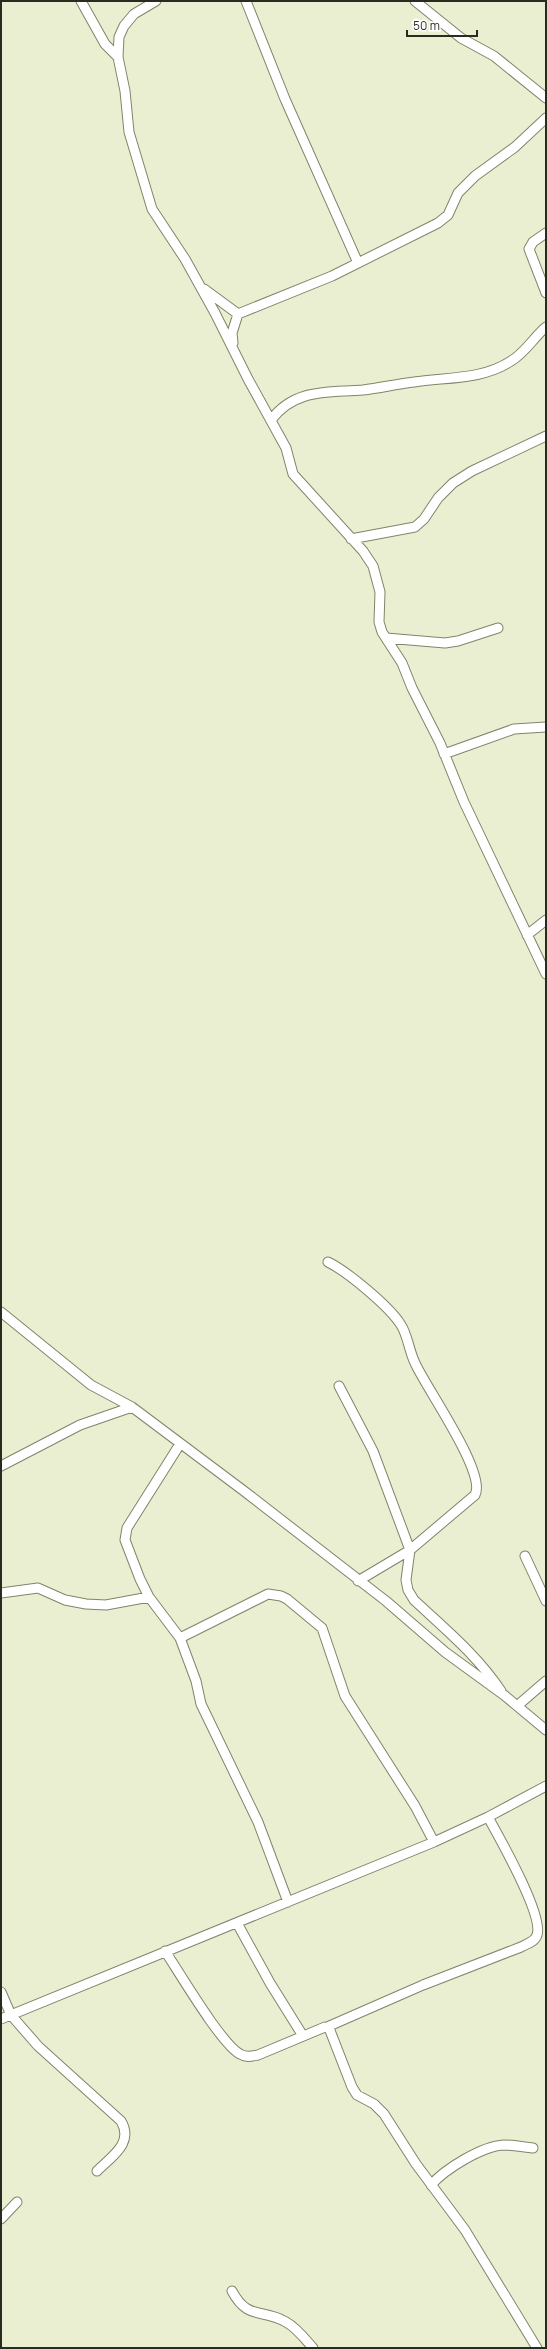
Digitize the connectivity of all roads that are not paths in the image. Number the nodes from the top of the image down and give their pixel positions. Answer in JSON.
{"nodes":[{"id":1,"x":81,"y":1,"type":"edge"},
{"id":2,"x":156,"y":1,"type":"edge"},
{"id":3,"x":246,"y":1,"type":"edge"},
{"id":4,"x":415,"y":1,"type":"edge"},
{"id":5,"x":118,"y":57,"type":"junction"},
{"id":6,"x":546,"y":98,"type":"edge"},
{"id":7,"x":546,"y":118,"type":"edge"},
{"id":8,"x":546,"y":232,"type":"edge"},
{"id":9,"x":358,"y":263,"type":"junction"},
{"id":10,"x":199,"y":285,"type":"junction"},
{"id":11,"x":546,"y":293,"type":"edge"},
{"id":12,"x":238,"y":314,"type":"junction"},
{"id":13,"x":546,"y":327,"type":"edge"},
{"id":14,"x":233,"y":347,"type":"junction"},
{"id":15,"x":271,"y":420,"type":"junction"},
{"id":16,"x":546,"y":436,"type":"edge"},
{"id":17,"x":351,"y":539,"type":"junction"},
{"id":18,"x":498,"y":628,"type":"dead end"},
{"id":19,"x":386,"y":638,"type":"junction"},
{"id":20,"x":546,"y":727,"type":"edge"},
{"id":21,"x":444,"y":754,"type":"junction"},
{"id":22,"x":546,"y":920,"type":"edge"},
{"id":23,"x":527,"y":935,"type":"junction"},
{"id":24,"x":546,"y":974,"type":"edge"},
{"id":25,"x":328,"y":1262,"type":"dead end"},
{"id":26,"x":1,"y":1312,"type":"edge"},
{"id":27,"x":339,"y":1386,"type":"dead end"},
{"id":28,"x":132,"y":1407,"type":"junction"},
{"id":29,"x":180,"y":1444,"type":"junction"},
{"id":30,"x":1,"y":1466,"type":"edge"},
{"id":31,"x":410,"y":1550,"type":"junction"},
{"id":32,"x":525,"y":1556,"type":"dead end"},
{"id":33,"x":358,"y":1581,"type":"junction"},
{"id":34,"x":1,"y":1593,"type":"edge"},
{"id":35,"x":149,"y":1597,"type":"junction"},
{"id":36,"x":546,"y":1601,"type":"edge"},
{"id":37,"x":180,"y":1638,"type":"junction"},
{"id":38,"x":546,"y":1681,"type":"edge"},
{"id":39,"x":504,"y":1695,"type":"junction"},
{"id":40,"x":517,"y":1706,"type":"junction"},
{"id":41,"x":546,"y":1730,"type":"edge"},
{"id":42,"x":546,"y":1786,"type":"edge"},
{"id":43,"x":488,"y":1817,"type":"junction"},
{"id":44,"x":434,"y":1842,"type":"junction"},
{"id":45,"x":288,"y":1902,"type":"junction"},
{"id":46,"x":237,"y":1923,"type":"junction"},
{"id":47,"x":166,"y":1951,"type":"junction"},
{"id":48,"x":1,"y":1992,"type":"edge"},
{"id":49,"x":11,"y":2014,"type":"junction"},
{"id":50,"x":1,"y":2019,"type":"edge"},
{"id":51,"x":327,"y":2027,"type":"junction"},
{"id":52,"x":302,"y":2036,"type":"junction"},
{"id":53,"x":533,"y":2148,"type":"dead end"},
{"id":54,"x":97,"y":2171,"type":"dead end"},
{"id":55,"x":431,"y":2185,"type":"junction"},
{"id":56,"x":17,"y":2202,"type":"dead end"},
{"id":57,"x":1,"y":2219,"type":"edge"},
{"id":58,"x":232,"y":2291,"type":"dead end"},
{"id":59,"x":313,"y":2348,"type":"edge"},
{"id":60,"x":537,"y":2348,"type":"edge"}],
"edges":[{"from":1,"to":5,"type":"street"},
{"from":2,"to":5,"type":"street"},
{"from":3,"to":9,"type":"street"},
{"from":4,"to":6,"type":"street"},
{"from":5,"to":10,"type":"street"},
{"from":7,"to":9,"type":"street"},
{"from":8,"to":11,"type":"street"},
{"from":9,"to":12,"type":"street"},
{"from":10,"to":12,"type":"street"},
{"from":10,"to":14,"type":"street"},
{"from":12,"to":14,"type":"street"},
{"from":13,"to":15,"type":"street"},
{"from":14,"to":15,"type":"street"},
{"from":15,"to":17,"type":"street"},
{"from":16,"to":17,"type":"street"},
{"from":17,"to":19,"type":"street"},
{"from":18,"to":19,"type":"street"},
{"from":19,"to":21,"type":"street"},
{"from":20,"to":21,"type":"street"},
{"from":21,"to":23,"type":"street"},
{"from":22,"to":23,"type":"street"},
{"from":23,"to":24,"type":"street"},
{"from":25,"to":31,"type":"street"},
{"from":26,"to":28,"type":"street"},
{"from":27,"to":31,"type":"street"},
{"from":28,"to":29,"type":"street"},
{"from":28,"to":30,"type":"street"},
{"from":29,"to":33,"type":"street"},
{"from":29,"to":35,"type":"street"},
{"from":31,"to":33,"type":"street"},
{"from":31,"to":39,"type":"street"},
{"from":32,"to":36,"type":"street"},
{"from":33,"to":39,"type":"street"},
{"from":34,"to":35,"type":"street"},
{"from":35,"to":37,"type":"street"},
{"from":37,"to":44,"type":"street"},
{"from":37,"to":45,"type":"street"},
{"from":38,"to":40,"type":"street"},
{"from":39,"to":40,"type":"street"},
{"from":40,"to":41,"type":"street"},
{"from":42,"to":43,"type":"street"},
{"from":43,"to":44,"type":"street"},
{"from":43,"to":51,"type":"street"},
{"from":44,"to":45,"type":"street"},
{"from":45,"to":46,"type":"street"},
{"from":46,"to":47,"type":"street"},
{"from":46,"to":52,"type":"street"},
{"from":47,"to":49,"type":"street"},
{"from":47,"to":52,"type":"street"},
{"from":48,"to":49,"type":"street"},
{"from":49,"to":50,"type":"street"},
{"from":49,"to":54,"type":"street"},
{"from":51,"to":52,"type":"street"},
{"from":51,"to":55,"type":"street"},
{"from":53,"to":55,"type":"street"},
{"from":55,"to":60,"type":"street"},
{"from":56,"to":57,"type":"street"},
{"from":58,"to":59,"type":"street"}]}
